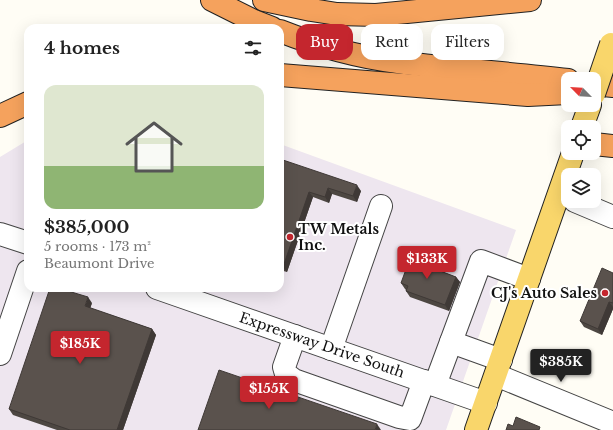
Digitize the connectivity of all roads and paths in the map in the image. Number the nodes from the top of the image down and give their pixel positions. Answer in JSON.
{"nodes":[{"id":1,"x":212,"y":0,"type":"edge"},
{"id":2,"x":264,"y":0,"type":"edge"},
{"id":3,"x":530,"y":0,"type":"edge"},
{"id":4,"x":262,"y":24,"type":"edge"},
{"id":5,"x":284,"y":32,"type":"edge"},
{"id":6,"x":612,"y":42,"type":"edge"},
{"id":7,"x":601,"y":73,"type":"edge"},
{"id":8,"x":284,"y":75,"type":"edge"},
{"id":9,"x":561,"y":79,"type":"edge"},
{"id":10,"x":601,"y":85,"type":"edge"},
{"id":11,"x":613,"y":86,"type":"edge"},
{"id":12,"x":613,"y":91,"type":"edge"},
{"id":13,"x":601,"y":92,"type":"edge"},
{"id":14,"x":561,"y":93,"type":"edge"},
{"id":15,"x":24,"y":105,"type":"edge"},
{"id":16,"x":0,"y":116,"type":"edge"},
{"id":17,"x":601,"y":145,"type":"edge"},
{"id":18,"x":613,"y":146,"type":"edge"},
{"id":19,"x":381,"y":206,"type":"dead end"},
{"id":20,"x":562,"y":208,"type":"edge"},
{"id":21,"x":591,"y":208,"type":"edge"},
{"id":22,"x":613,"y":217,"type":"edge"},
{"id":23,"x":0,"y":234,"type":"edge"},
{"id":24,"x":24,"y":242,"type":"edge"},
{"id":25,"x":529,"y":279,"type":"junction"},
{"id":26,"x":24,"y":283,"type":"edge"},
{"id":27,"x":168,"y":292,"type":"edge"},
{"id":28,"x":295,"y":336,"type":"junction"},
{"id":29,"x":450,"y":342,"type":"junction"},
{"id":30,"x":331,"y":349,"type":"junction"},
{"id":31,"x":0,"y":354,"type":"edge"},
{"id":32,"x":498,"y":367,"type":"junction"},
{"id":33,"x":430,"y":383,"type":"junction"},
{"id":34,"x":486,"y":403,"type":"junction"},
{"id":35,"x":613,"y":424,"type":"edge"},
{"id":36,"x":409,"y":425,"type":"edge"},
{"id":37,"x":476,"y":430,"type":"edge"}],
"edges":[{"from":1,"to":4,"type":"highway"},
{"from":2,"to":3,"type":"highway"},
{"from":5,"to":9,"type":"highway"},
{"from":6,"to":7,"type":"main road","bridge":true},
{"from":8,"to":14,"type":"highway"},
{"from":10,"to":11,"type":"highway"},
{"from":12,"to":13,"type":"highway"},
{"from":15,"to":16,"type":"highway"},
{"from":17,"to":18,"type":"highway"},
{"from":19,"to":30,"type":"street"},
{"from":20,"to":25,"type":"main road"},
{"from":21,"to":22,"type":"street"},
{"from":23,"to":24,"type":"street"},
{"from":25,"to":29,"type":"street"},
{"from":25,"to":32,"type":"main road"},
{"from":26,"to":31,"type":"street"},
{"from":27,"to":28,"type":"street","name":"Expressway Drive South"},
{"from":28,"to":30,"type":"street","name":"Expressway Drive South"},
{"from":28,"to":36,"type":"street"},
{"from":29,"to":32,"type":"street"},
{"from":29,"to":33,"type":"street"},
{"from":30,"to":33,"type":"street","name":"Expressway Drive South"},
{"from":32,"to":34,"type":"main road"},
{"from":32,"to":35,"type":"street"},
{"from":33,"to":34,"type":"street","name":"Expressway Drive South"},
{"from":33,"to":36,"type":"street"},
{"from":34,"to":37,"type":"main road"}]}
